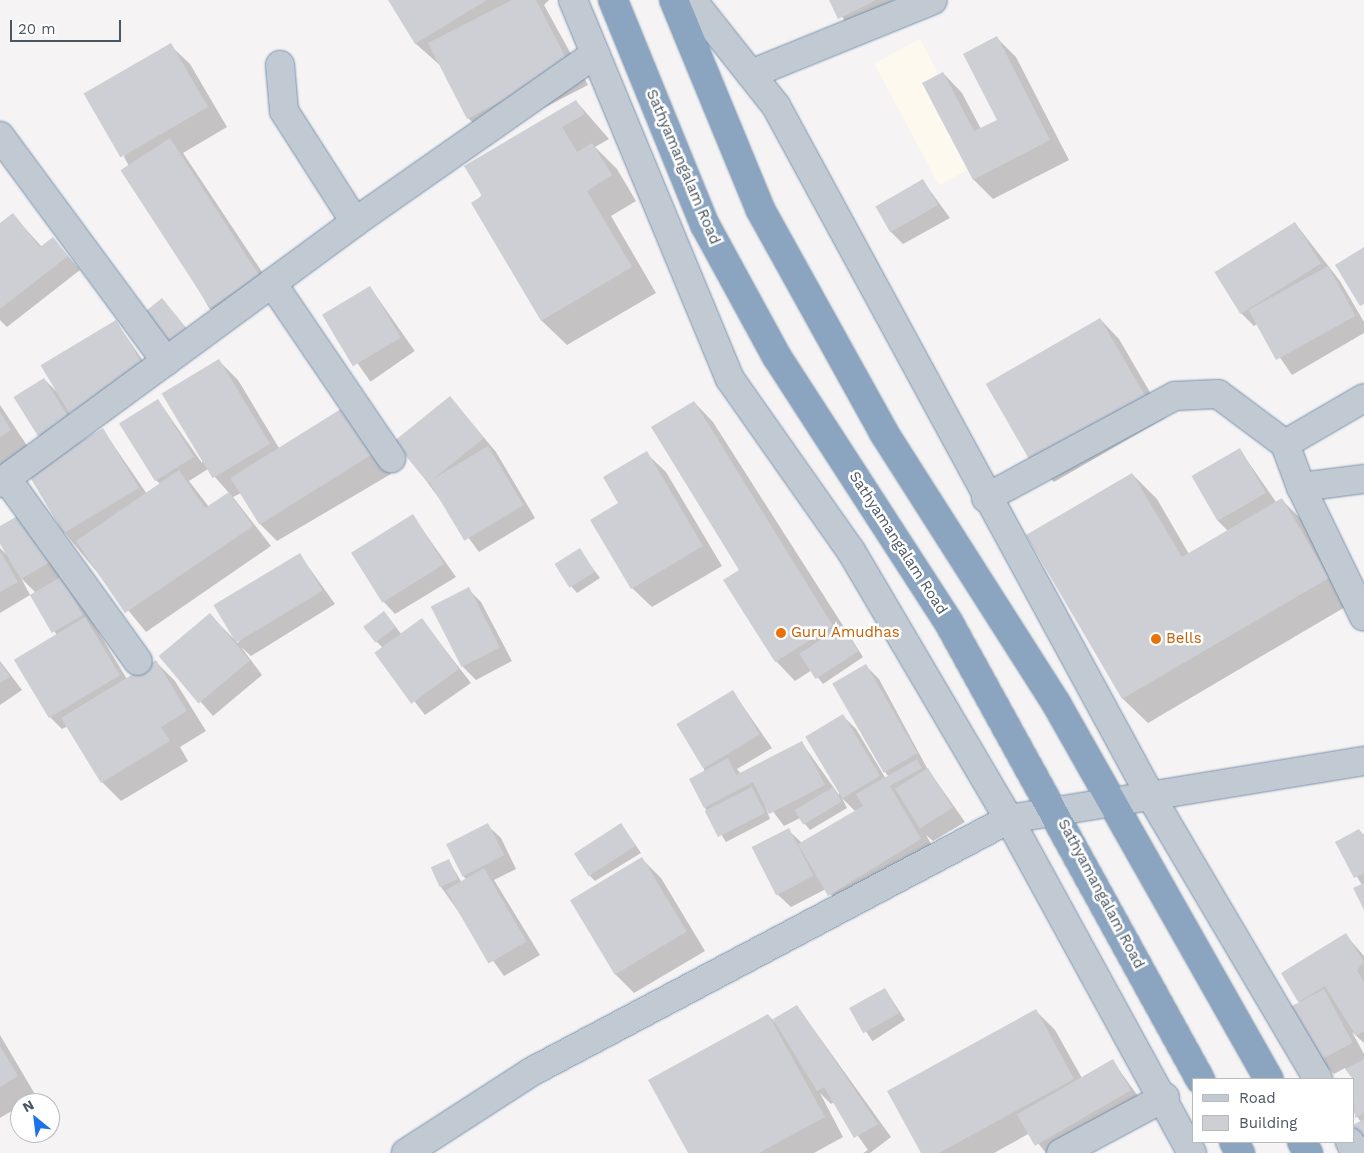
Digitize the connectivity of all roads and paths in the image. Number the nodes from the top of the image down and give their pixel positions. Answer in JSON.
{"nodes":[{"id":1,"x":573,"y":0,"type":"edge"},
{"id":2,"x":613,"y":0,"type":"edge"},
{"id":3,"x":674,"y":0,"type":"edge"},
{"id":4,"x":692,"y":0,"type":"edge"},
{"id":5,"x":933,"y":0,"type":"edge"},
{"id":6,"x":595,"y":54,"type":"junction"},
{"id":7,"x":280,"y":65,"type":"dead end"},
{"id":8,"x":751,"y":74,"type":"junction"},
{"id":9,"x":0,"y":136,"type":"edge"},
{"id":10,"x":355,"y":222,"type":"junction"},
{"id":11,"x":272,"y":283,"type":"junction"},
{"id":12,"x":166,"y":361,"type":"junction"},
{"id":13,"x":1364,"y":398,"type":"edge"},
{"id":14,"x":1285,"y":444,"type":"junction"},
{"id":15,"x":391,"y":458,"type":"dead end"},
{"id":16,"x":1364,"y":479,"type":"edge"},
{"id":17,"x":4,"y":481,"type":"edge"},
{"id":18,"x":1301,"y":487,"type":"junction"},
{"id":19,"x":986,"y":498,"type":"junction"},
{"id":20,"x":1364,"y":618,"type":"edge"},
{"id":21,"x":138,"y":661,"type":"dead end"},
{"id":22,"x":1364,"y":761,"type":"edge"},
{"id":23,"x":1150,"y":795,"type":"junction"},
{"id":24,"x":1112,"y":802,"type":"junction"},
{"id":25,"x":1057,"y":812,"type":"junction"},
{"id":26,"x":1009,"y":819,"type":"junction"},
{"id":27,"x":1199,"y":1078,"type":"edge"},
{"id":28,"x":1268,"y":1078,"type":"edge"},
{"id":29,"x":1317,"y":1078,"type":"edge"},
{"id":30,"x":1165,"y":1097,"type":"junction"},
{"id":31,"x":406,"y":1153,"type":"edge"},
{"id":32,"x":1061,"y":1153,"type":"edge"},
{"id":33,"x":1192,"y":1153,"type":"edge"}],
"edges":[{"from":1,"to":6,"type":"street"},
{"from":2,"to":25,"type":"highway","name":"Sathyamangalam Road"},
{"from":3,"to":24,"type":"highway"},
{"from":4,"to":8,"type":"street"},
{"from":5,"to":8,"type":"street"},
{"from":6,"to":10,"type":"street"},
{"from":6,"to":26,"type":"street"},
{"from":7,"to":10,"type":"street"},
{"from":8,"to":19,"type":"street"},
{"from":9,"to":12,"type":"street"},
{"from":10,"to":11,"type":"street"},
{"from":11,"to":12,"type":"street"},
{"from":11,"to":15,"type":"street"},
{"from":12,"to":17,"type":"street"},
{"from":13,"to":14,"type":"street"},
{"from":14,"to":18,"type":"street"},
{"from":14,"to":19,"type":"street"},
{"from":16,"to":18,"type":"street"},
{"from":17,"to":21,"type":"street"},
{"from":18,"to":20,"type":"street"},
{"from":19,"to":23,"type":"street"},
{"from":22,"to":23,"type":"street"},
{"from":23,"to":24,"type":"street"},
{"from":23,"to":29,"type":"street"},
{"from":24,"to":25,"type":"street"},
{"from":24,"to":28,"type":"highway"},
{"from":25,"to":26,"type":"street"},
{"from":25,"to":27,"type":"highway","name":"Sathyamangalam Road"},
{"from":26,"to":30,"type":"street"},
{"from":26,"to":31,"type":"street"},
{"from":30,"to":32,"type":"street"},
{"from":30,"to":33,"type":"street"}]}
